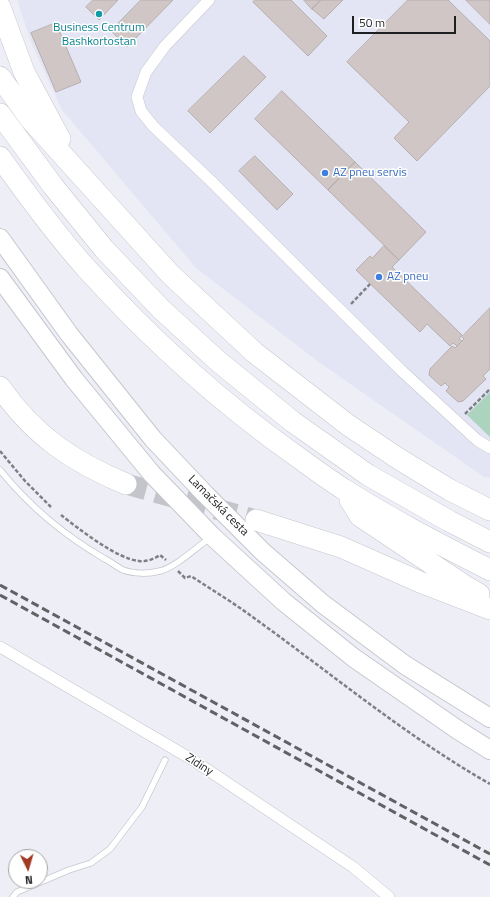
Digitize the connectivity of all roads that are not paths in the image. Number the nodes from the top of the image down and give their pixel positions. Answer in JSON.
{"nodes":[{"id":1,"x":209,"y":0,"type":"edge"},
{"id":2,"x":0,"y":8,"type":"edge"},
{"id":3,"x":0,"y":77,"type":"edge"},
{"id":4,"x":0,"y":114,"type":"edge"},
{"id":5,"x":0,"y":157,"type":"edge"},
{"id":6,"x":94,"y":189,"type":"junction"},
{"id":7,"x":0,"y":238,"type":"edge"},
{"id":8,"x":0,"y":278,"type":"edge"},
{"id":9,"x":0,"y":387,"type":"edge"},
{"id":10,"x":490,"y":448,"type":"edge"},
{"id":11,"x":1,"y":473,"type":"edge"},
{"id":12,"x":126,"y":484,"type":"tunnel mouth"},
{"id":13,"x":344,"y":489,"type":"junction"},
{"id":14,"x":450,"y":490,"type":"junction"},
{"id":15,"x":490,"y":501,"type":"edge"},
{"id":16,"x":490,"y":510,"type":"edge"},
{"id":17,"x":256,"y":520,"type":"tunnel mouth"},
{"id":18,"x":212,"y":536,"type":"junction"},
{"id":19,"x":490,"y":542,"type":"edge"},
{"id":20,"x":490,"y":570,"type":"edge"},
{"id":21,"x":490,"y":601,"type":"edge"},
{"id":22,"x":490,"y":609,"type":"edge"},
{"id":23,"x":0,"y":646,"type":"edge"},
{"id":24,"x":490,"y":718,"type":"edge"},
{"id":25,"x":490,"y":750,"type":"edge"},
{"id":26,"x":165,"y":760,"type":"dead end"},
{"id":27,"x":13,"y":897,"type":"edge"},
{"id":28,"x":389,"y":897,"type":"edge"}],
"edges":[{"from":1,"to":10,"type":"street"},
{"from":2,"to":6,"type":"highway"},
{"from":3,"to":6,"type":"highway"},
{"from":4,"to":19,"type":"highway"},
{"from":5,"to":13,"type":"highway"},
{"from":6,"to":14,"type":"highway"},
{"from":7,"to":24,"type":"main road","name":"Lamačská cesta"},
{"from":8,"to":18,"type":"main road","name":"Lamačská cesta"},
{"from":9,"to":12,"type":"highway"},
{"from":11,"to":18,"type":"lane"},
{"from":13,"to":20,"type":"highway"},
{"from":13,"to":21,"type":"highway"},
{"from":14,"to":15,"type":"highway"},
{"from":14,"to":16,"type":"highway"},
{"from":17,"to":22,"type":"highway"},
{"from":18,"to":25,"type":"main road","name":"Lamačská cesta"},
{"from":23,"to":28,"type":"street","name":"Zidiny"},
{"from":26,"to":27,"type":"lane"}]}
